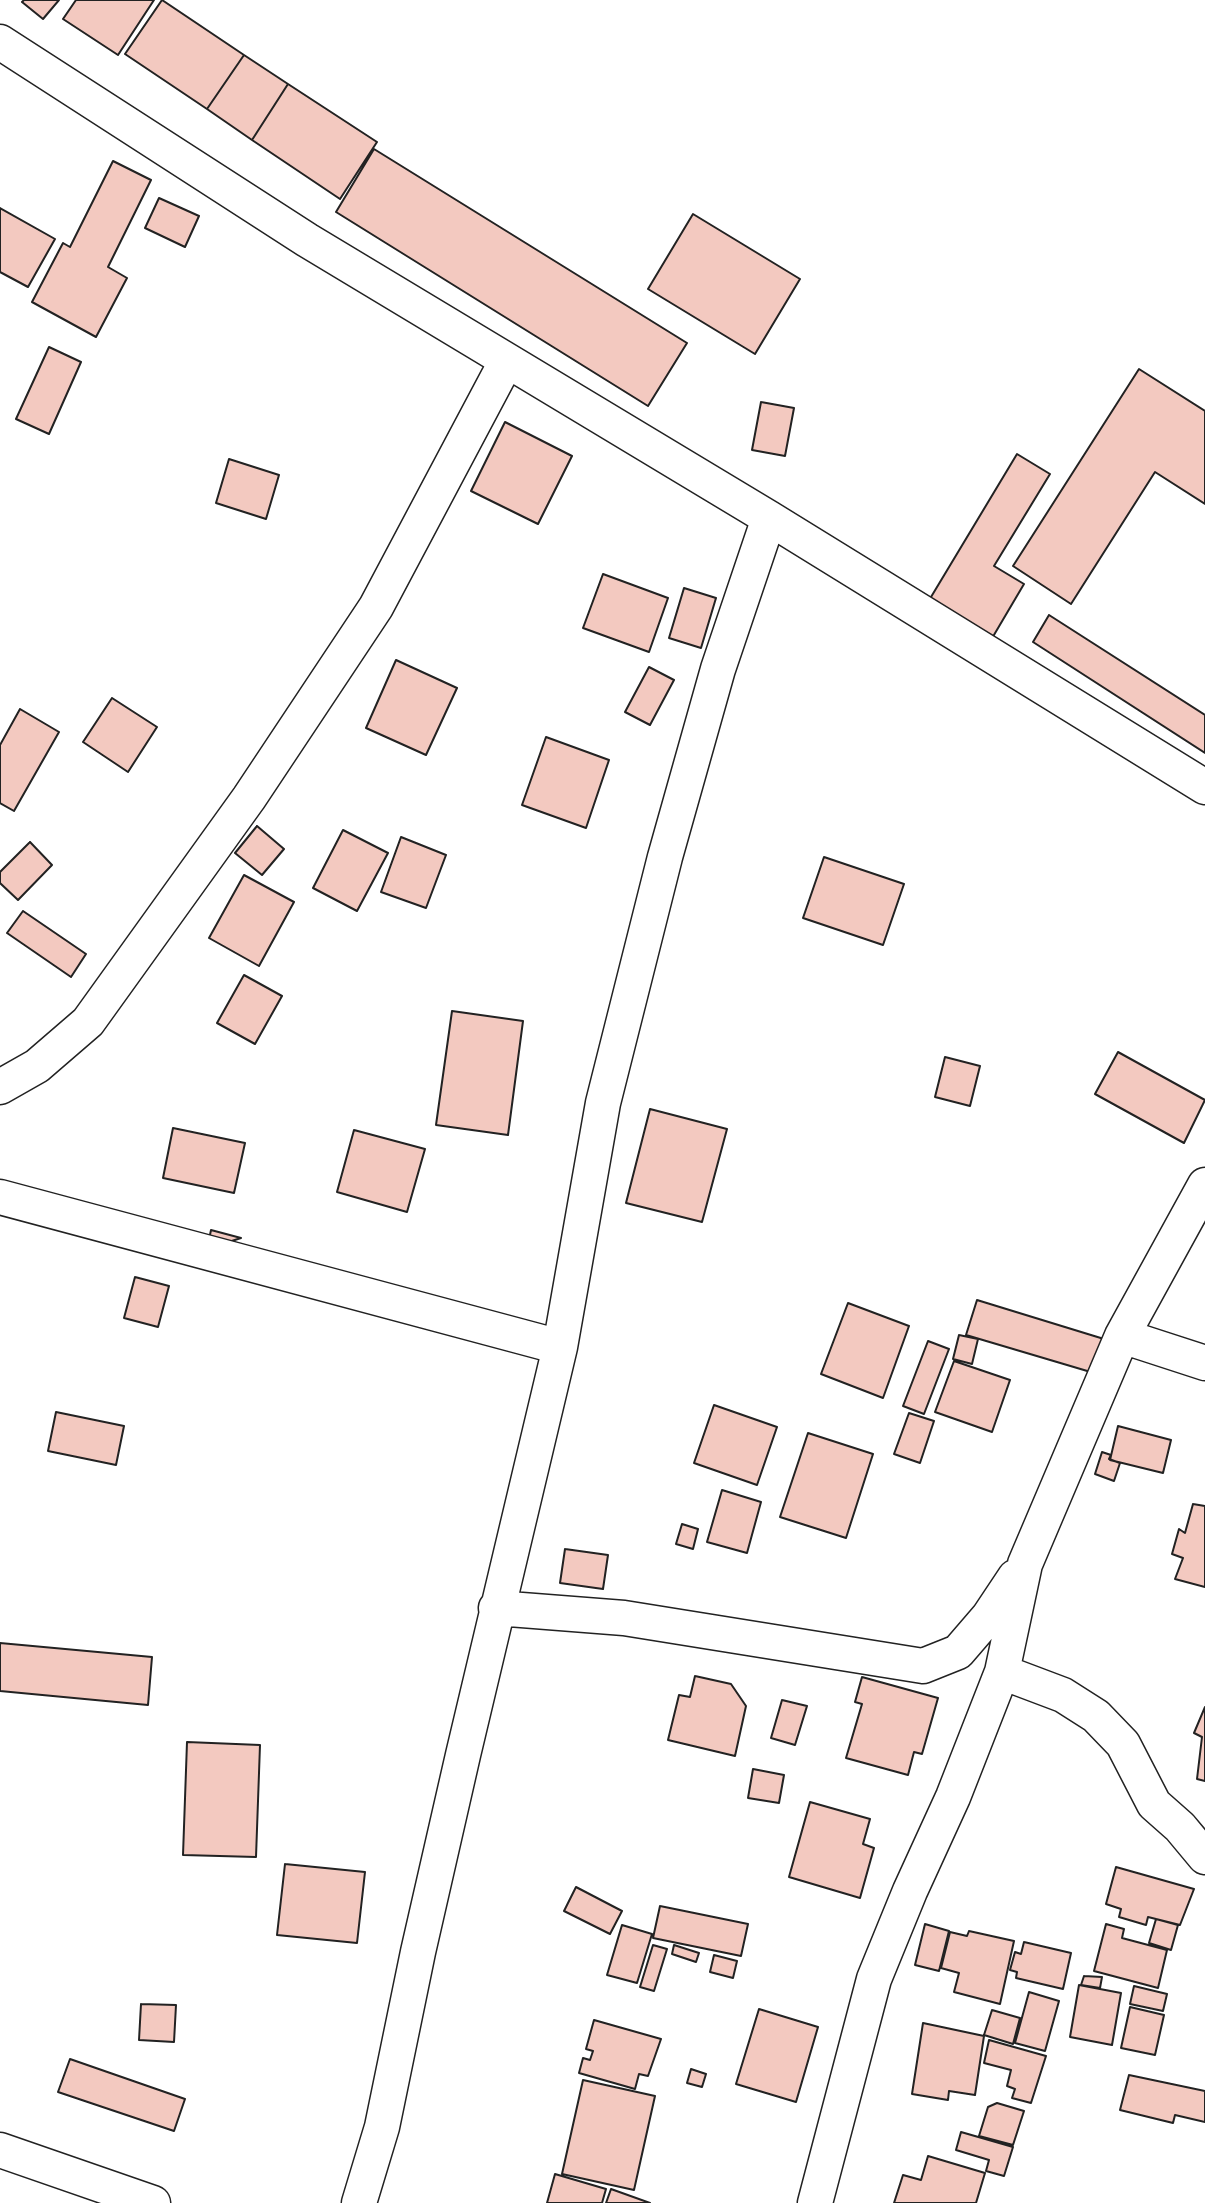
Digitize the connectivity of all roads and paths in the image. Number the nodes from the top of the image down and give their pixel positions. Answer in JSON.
{"nodes":[{"id":1,"x":0,"y":42,"type":"edge"},
{"id":2,"x":506,"y":362,"type":"junction"},
{"id":3,"x":769,"y":518,"type":"junction"},
{"id":4,"x":1205,"y":787,"type":"edge"},
{"id":5,"x":0,"y":1087,"type":"edge"},
{"id":6,"x":1205,"y":1185,"type":"edge"},
{"id":7,"x":0,"y":1197,"type":"edge"},
{"id":8,"x":1122,"y":1336,"type":"junction"},
{"id":9,"x":560,"y":1347,"type":"junction"},
{"id":10,"x":1205,"y":1363,"type":"edge"},
{"id":11,"x":1025,"y":1564,"type":"junction"},
{"id":12,"x":496,"y":1608,"type":"junction"},
{"id":13,"x":1002,"y":1672,"type":"junction"},
{"id":14,"x":1205,"y":1857,"type":"edge"},
{"id":15,"x":0,"y":2150,"type":"edge"},
{"id":16,"x":153,"y":2203,"type":"edge"},
{"id":17,"x":359,"y":2203,"type":"edge"},
{"id":18,"x":815,"y":2203,"type":"edge"}],
"edges":[{"from":1,"to":2,"type":"street"},
{"from":2,"to":3,"type":"street"},
{"from":2,"to":5,"type":"street"},
{"from":3,"to":4,"type":"street"},
{"from":3,"to":9,"type":"street"},
{"from":6,"to":8,"type":"street"},
{"from":7,"to":9,"type":"street"},
{"from":8,"to":10,"type":"street"},
{"from":8,"to":11,"type":"street"},
{"from":9,"to":12,"type":"street"},
{"from":11,"to":12,"type":"street"},
{"from":11,"to":13,"type":"street"},
{"from":12,"to":17,"type":"street"},
{"from":13,"to":14,"type":"street"},
{"from":13,"to":18,"type":"street"},
{"from":15,"to":16,"type":"street"}]}
